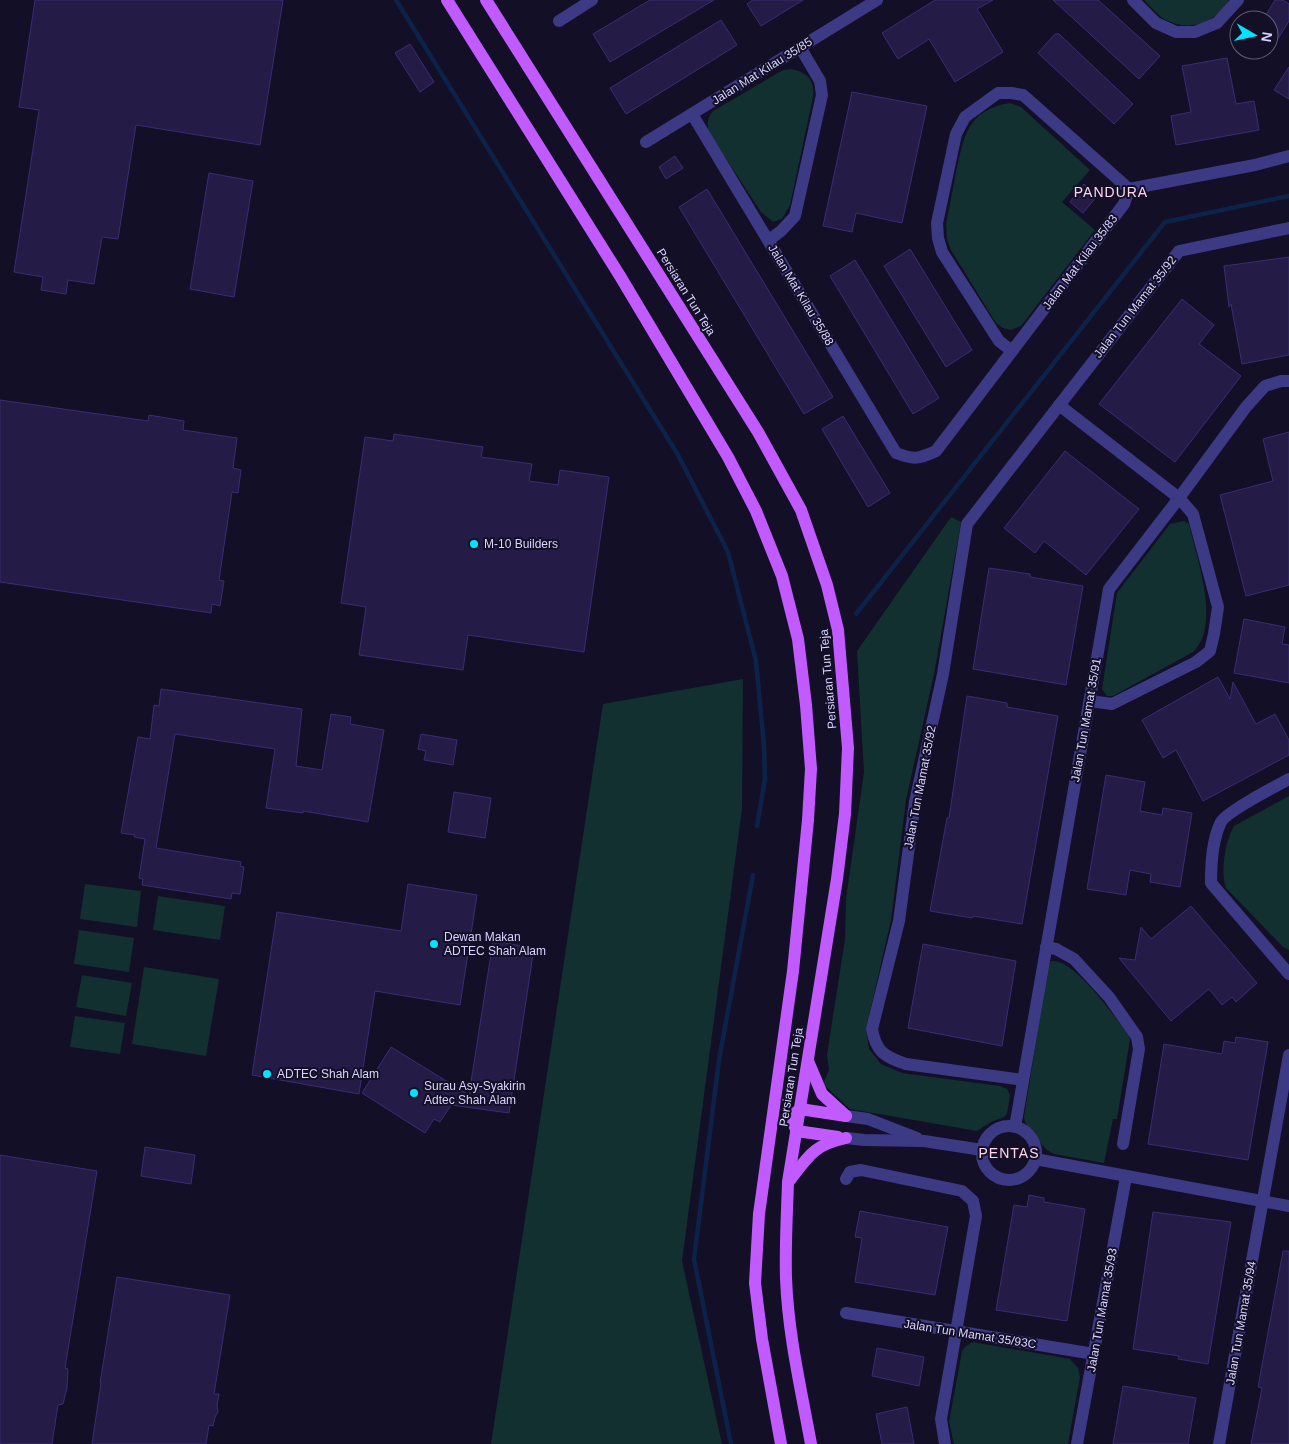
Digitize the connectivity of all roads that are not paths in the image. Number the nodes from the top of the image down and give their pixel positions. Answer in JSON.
{"nodes":[{"id":1,"x":447,"y":0,"type":"edge"},
{"id":2,"x":486,"y":0,"type":"edge"},
{"id":3,"x":592,"y":0,"type":"edge"},
{"id":4,"x":877,"y":0,"type":"edge"},
{"id":5,"x":1133,"y":0,"type":"edge"},
{"id":6,"x":1238,"y":0,"type":"edge"},
{"id":7,"x":559,"y":21,"type":"dead end"},
{"id":8,"x":800,"y":48,"type":"junction"},
{"id":9,"x":692,"y":114,"type":"junction"},
{"id":10,"x":646,"y":142,"type":"dead end"},
{"id":11,"x":1289,"y":156,"type":"edge"},
{"id":12,"x":1129,"y":189,"type":"junction"},
{"id":13,"x":1289,"y":228,"type":"edge"},
{"id":14,"x":769,"y":240,"type":"junction"},
{"id":15,"x":1012,"y":351,"type":"junction"},
{"id":16,"x":1289,"y":381,"type":"edge"},
{"id":17,"x":1059,"y":405,"type":"junction"},
{"id":18,"x":922,"y":458,"type":"joint"},
{"id":19,"x":1179,"y":498,"type":"junction"},
{"id":20,"x":1090,"y":701,"type":"junction"},
{"id":21,"x":1289,"y":779,"type":"edge"},
{"id":22,"x":1046,"y":947,"type":"junction"},
{"id":23,"x":1289,"y":974,"type":"edge"},
{"id":24,"x":1289,"y":1056,"type":"edge"},
{"id":25,"x":808,"y":1061,"type":"junction"},
{"id":26,"x":1023,"y":1080,"type":"junction"},
{"id":27,"x":800,"y":1109,"type":"junction"},
{"id":28,"x":774,"y":1116,"type":"junction"},
{"id":29,"x":846,"y":1116,"type":"junction"},
{"id":30,"x":790,"y":1118,"type":"junction"},
{"id":31,"x":1014,"y":1127,"type":"junction"},
{"id":32,"x":797,"y":1131,"type":"junction"},
{"id":33,"x":846,"y":1138,"type":"junction"},
{"id":34,"x":924,"y":1141,"type":"junction"},
{"id":35,"x":1123,"y":1144,"type":"dead end"},
{"id":36,"x":982,"y":1150,"type":"junction"},
{"id":37,"x":1035,"y":1159,"type":"junction"},
{"id":38,"x":1126,"y":1177,"type":"junction"},
{"id":39,"x":846,"y":1179,"type":"dead end"},
{"id":40,"x":788,"y":1182,"type":"junction"},
{"id":41,"x":1262,"y":1202,"type":"junction"},
{"id":42,"x":1289,"y":1206,"type":"edge"},
{"id":43,"x":846,"y":1313,"type":"dead end"},
{"id":44,"x":956,"y":1332,"type":"junction"},
{"id":45,"x":1094,"y":1354,"type":"junction"},
{"id":46,"x":781,"y":1444,"type":"edge"},
{"id":47,"x":811,"y":1444,"type":"edge"},
{"id":48,"x":945,"y":1444,"type":"edge"},
{"id":49,"x":1078,"y":1444,"type":"edge"},
{"id":50,"x":1219,"y":1444,"type":"edge"}],
"edges":[{"from":1,"to":28,"type":"main road","name":"Persiaran Tun Teja"},
{"from":2,"to":25,"type":"main road","name":"Persiaran Tun Teja"},
{"from":3,"to":7,"type":"street"},
{"from":4,"to":8,"type":"street","name":"Jalan Mat Kilau 35/85"},
{"from":5,"to":6,"type":"street"},
{"from":8,"to":9,"type":"street","name":"Jalan Mat Kilau 35/85"},
{"from":8,"to":14,"type":"street"},
{"from":9,"to":10,"type":"street","name":"Jalan Mat Kilau 35/85"},
{"from":9,"to":14,"type":"street","name":"Jalan Mat Kilau 35/88"},
{"from":11,"to":12,"type":"street"},
{"from":12,"to":15,"type":"street","name":"Jalan Mat Kilau 35/83"},
{"from":12,"to":15,"type":"street"},
{"from":13,"to":17,"type":"street","name":"Jalan Tun Mamat 35/92"},
{"from":14,"to":18,"type":"street","name":"Jalan Mat Kilau 35/88"},
{"from":15,"to":18,"type":"street","name":"Jalan Mat Kilau 35/83"},
{"from":16,"to":19,"type":"street","name":"Jalan Tun Mamat 35/91"},
{"from":17,"to":19,"type":"street"},
{"from":17,"to":26,"type":"street","name":"Jalan Tun Mamat 35/92"},
{"from":19,"to":20,"type":"street","name":"Jalan Tun Mamat 35/91"},
{"from":19,"to":20,"type":"street"},
{"from":20,"to":22,"type":"street","name":"Jalan Tun Mamat 35/91"},
{"from":21,"to":23,"type":"street"},
{"from":22,"to":26,"type":"street","name":"Jalan Tun Mamat 35/91"},
{"from":22,"to":35,"type":"street"},
{"from":24,"to":41,"type":"street"},
{"from":25,"to":27,"type":"main road","name":"Persiaran Tun Teja"},
{"from":25,"to":29,"type":"main road"},
{"from":26,"to":31,"type":"street","name":"Jalan Tun Mamat 35/91"},
{"from":27,"to":29,"type":"main road"},
{"from":27,"to":30,"type":"main road"},
{"from":27,"to":32,"type":"main road","name":"Persiaran Tun Teja"},
{"from":28,"to":30,"type":"main road"},
{"from":28,"to":46,"type":"main road","name":"Persiaran Tun Teja"},
{"from":29,"to":34,"type":"street"},
{"from":30,"to":32,"type":"main road"},
{"from":31,"to":36,"type":"street"},
{"from":31,"to":37,"type":"street"},
{"from":32,"to":33,"type":"main road"},
{"from":32,"to":40,"type":"main road","name":"Persiaran Tun Teja"},
{"from":33,"to":34,"type":"street"},
{"from":33,"to":40,"type":"main road"},
{"from":34,"to":36,"type":"street"},
{"from":36,"to":37,"type":"street"},
{"from":37,"to":38,"type":"street"},
{"from":38,"to":41,"type":"street"},
{"from":38,"to":45,"type":"street","name":"Jalan Tun Mamat 35/93"},
{"from":39,"to":44,"type":"street"},
{"from":40,"to":47,"type":"main road","name":"Persiaran Tun Teja"},
{"from":41,"to":42,"type":"street"},
{"from":41,"to":50,"type":"street","name":"Jalan Tun Mamat 35/94"},
{"from":43,"to":44,"type":"street","name":"Jalan Tun Mamat 35/93C"},
{"from":44,"to":45,"type":"street","name":"Jalan Tun Mamat 35/93C"},
{"from":44,"to":48,"type":"street"},
{"from":45,"to":49,"type":"street","name":"Jalan Tun Mamat 35/93"}]}
